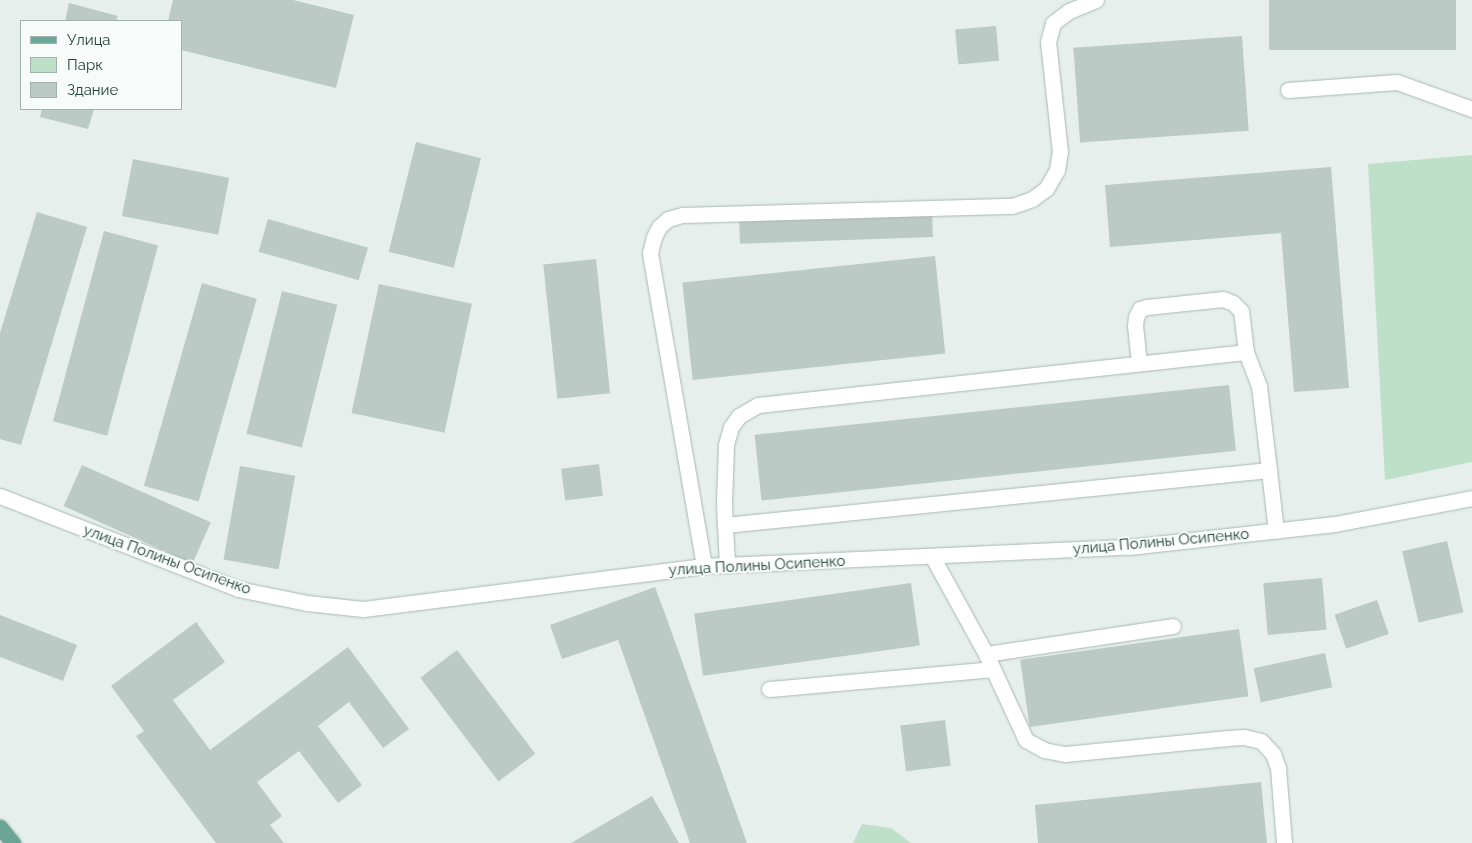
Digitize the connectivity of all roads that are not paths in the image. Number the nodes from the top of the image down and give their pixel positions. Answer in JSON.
{"nodes":[{"id":1,"x":1096,"y":0,"type":"edge"},
{"id":2,"x":1288,"y":90,"type":"dead end"},
{"id":3,"x":1472,"y":109,"type":"edge"},
{"id":4,"x":1246,"y":352,"type":"junction"},
{"id":5,"x":1139,"y":363,"type":"junction"},
{"id":6,"x":1269,"y":470,"type":"junction"},
{"id":7,"x":0,"y":496,"type":"edge"},
{"id":8,"x":1472,"y":498,"type":"edge"},
{"id":9,"x":724,"y":525,"type":"junction"},
{"id":10,"x":1276,"y":531,"type":"junction"},
{"id":11,"x":933,"y":558,"type":"junction"},
{"id":12,"x":704,"y":566,"type":"junction"},
{"id":13,"x":727,"y":566,"type":"junction"},
{"id":14,"x":1173,"y":626,"type":"dead end"},
{"id":15,"x":986,"y":654,"type":"junction"},
{"id":16,"x":992,"y":669,"type":"junction"},
{"id":17,"x":769,"y":689,"type":"dead end"},
{"id":18,"x":0,"y":828,"type":"edge"},
{"id":19,"x":12,"y":843,"type":"edge"},
{"id":20,"x":1284,"y":843,"type":"edge"}],
"edges":[{"from":1,"to":12,"type":"street"},
{"from":2,"to":3,"type":"street"},
{"from":4,"to":5,"type":"street"},
{"from":4,"to":5,"type":"street"},
{"from":4,"to":6,"type":"street"},
{"from":5,"to":9,"type":"street"},
{"from":6,"to":9,"type":"street"},
{"from":6,"to":10,"type":"street"},
{"from":7,"to":12,"type":"street","name":"улица Полины Осипенко"},
{"from":8,"to":10,"type":"street","name":"улица Полины Осипенко"},
{"from":9,"to":13,"type":"street"},
{"from":10,"to":11,"type":"street","name":"улица Полины Осипенко"},
{"from":11,"to":13,"type":"street","name":"улица Полины Осипенко"},
{"from":11,"to":15,"type":"street"},
{"from":12,"to":13,"type":"street","name":"улица Полины Осипенко"},
{"from":14,"to":15,"type":"street"},
{"from":15,"to":16,"type":"street"},
{"from":16,"to":17,"type":"street"},
{"from":16,"to":20,"type":"street"},
{"from":18,"to":19,"type":"main road"}]}
